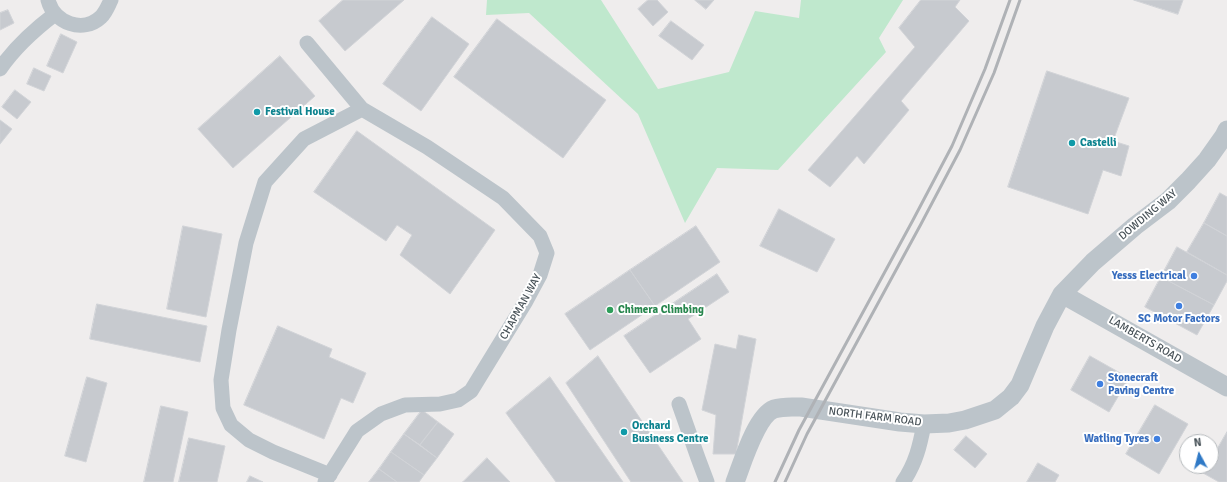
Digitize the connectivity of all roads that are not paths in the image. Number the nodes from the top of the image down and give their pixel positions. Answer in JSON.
{"nodes":[{"id":1,"x":48,"y":0,"type":"edge"},
{"id":2,"x":111,"y":0,"type":"edge"},
{"id":3,"x":55,"y":14,"type":"junction"},
{"id":4,"x":307,"y":44,"type":"dead end"},
{"id":5,"x":0,"y":68,"type":"edge"},
{"id":6,"x":362,"y":109,"type":"junction"},
{"id":7,"x":1227,"y":130,"type":"edge"},
{"id":8,"x":1062,"y":294,"type":"junction"},
{"id":9,"x":1227,"y":387,"type":"edge"},
{"id":10,"x":679,"y":404,"type":"dead end"},
{"id":11,"x":924,"y":424,"type":"junction"},
{"id":12,"x":328,"y":478,"type":"edge"},
{"id":13,"x":707,"y":482,"type":"edge"},
{"id":14,"x":735,"y":482,"type":"edge"},
{"id":15,"x":904,"y":482,"type":"edge"}],
"edges":[{"from":1,"to":3,"type":"street"},
{"from":2,"to":3,"type":"street"},
{"from":3,"to":5,"type":"street"},
{"from":4,"to":6,"type":"street","name":"CHAPMAN WAY"},
{"from":6,"to":12,"type":"street","name":"CHAPMAN WAY"},
{"from":6,"to":12,"type":"street","name":"CHAPMAN WAY"},
{"from":7,"to":8,"type":"street","name":"DOWDING WAY"},
{"from":8,"to":9,"type":"street","name":"LAMBERTS ROAD"},
{"from":8,"to":11,"type":"street","name":"NORTH FARM ROAD"},
{"from":10,"to":13,"type":"street"},
{"from":11,"to":14,"type":"street","name":"NORTH FARM ROAD"},
{"from":11,"to":15,"type":"street"}]}
